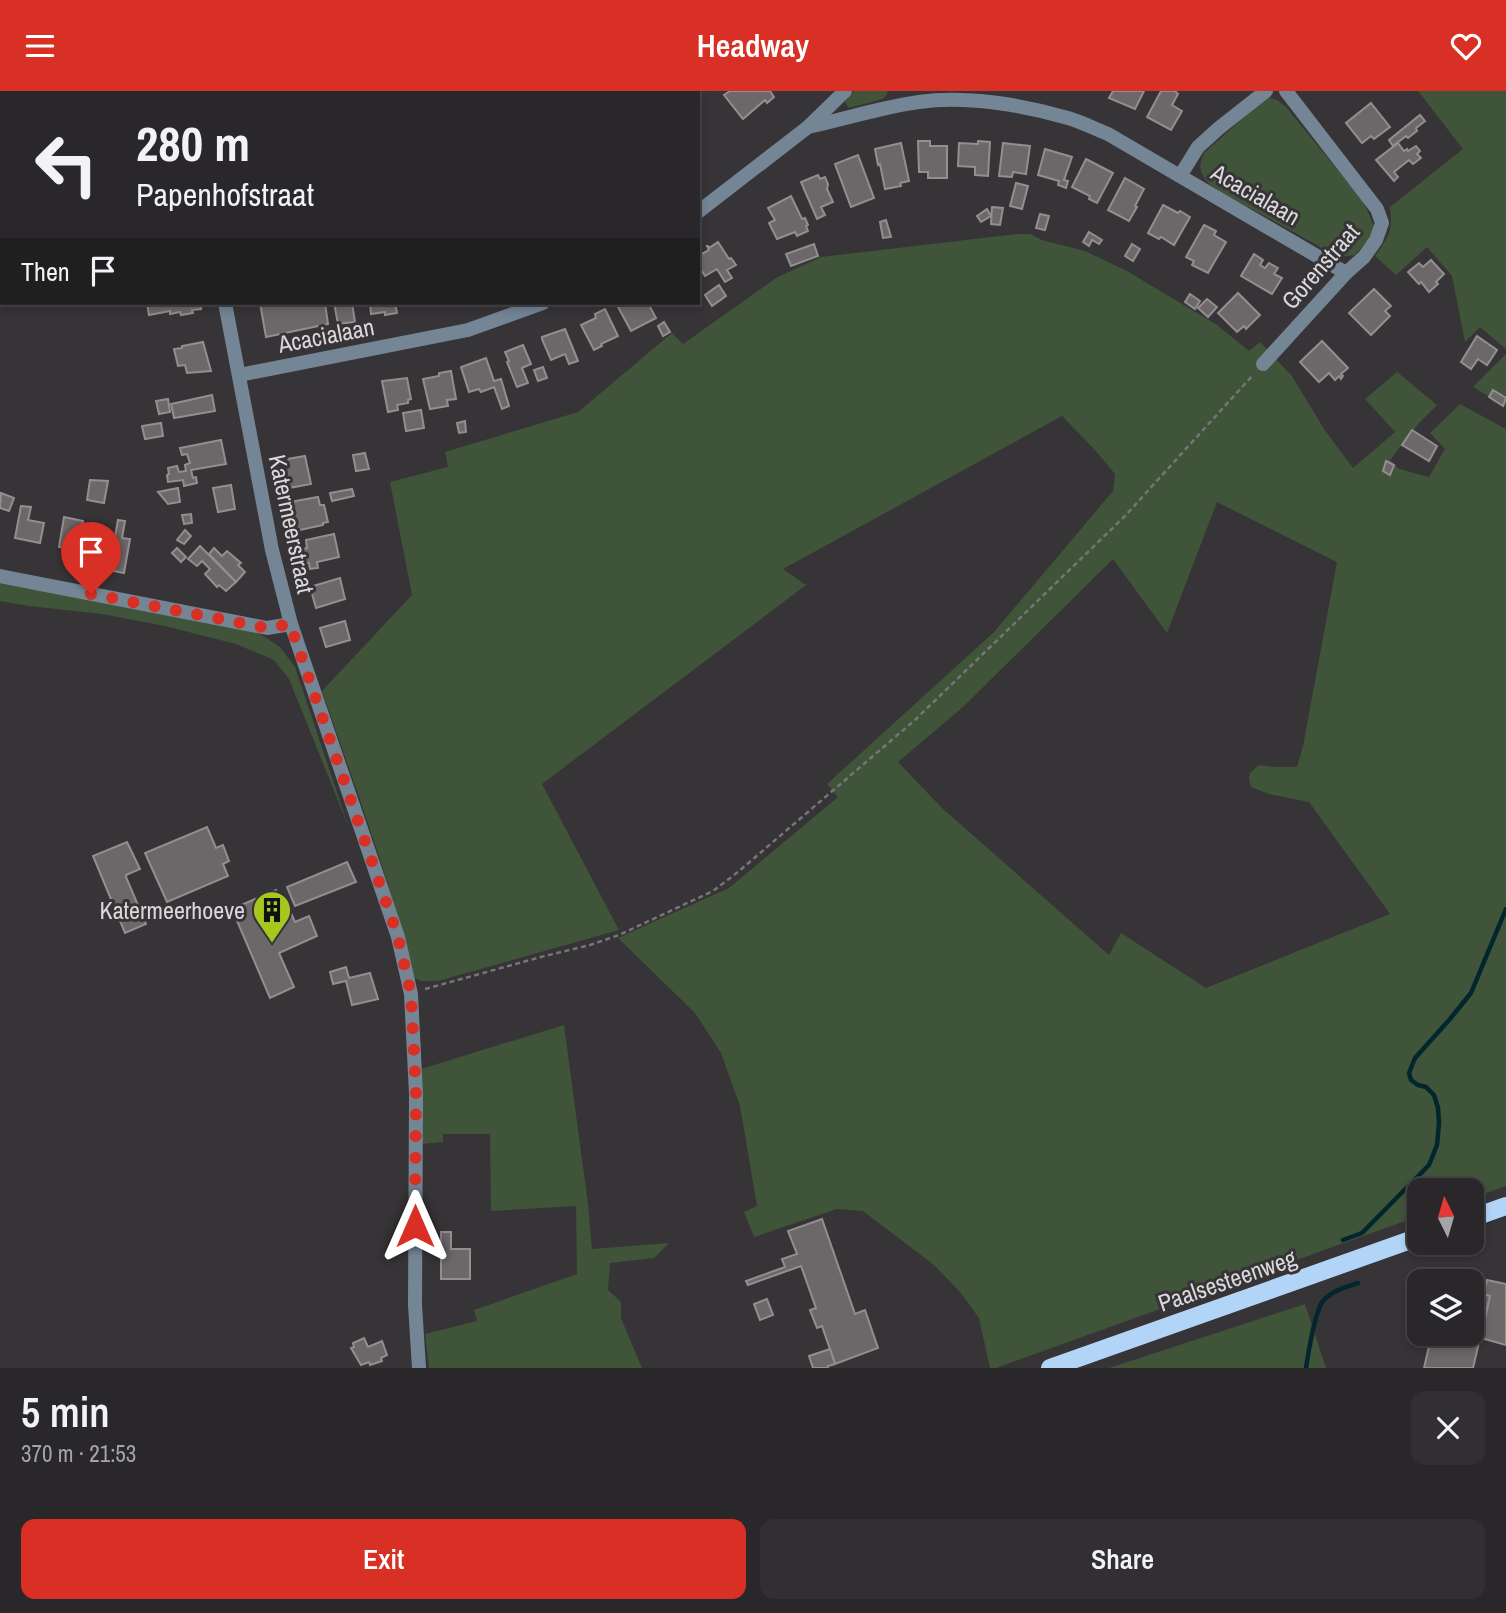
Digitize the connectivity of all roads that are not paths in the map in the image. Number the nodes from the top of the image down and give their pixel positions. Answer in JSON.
{"nodes":[{"id":1,"x":845,"y":91,"type":"edge"},
{"id":2,"x":1266,"y":91,"type":"edge"},
{"id":3,"x":1286,"y":91,"type":"edge"},
{"id":4,"x":901,"y":98,"type":"edge"},
{"id":5,"x":808,"y":127,"type":"junction"},
{"id":6,"x":1180,"y":176,"type":"junction"},
{"id":7,"x":700,"y":210,"type":"edge"},
{"id":8,"x":1346,"y":273,"type":"junction"},
{"id":9,"x":225,"y":305,"type":"edge"},
{"id":10,"x":537,"y":305,"type":"edge"},
{"id":11,"x":1263,"y":365,"type":"road end"},
{"id":12,"x":239,"y":375,"type":"junction"},
{"id":13,"x":0,"y":576,"type":"edge"},
{"id":14,"x":290,"y":624,"type":"junction"},
{"id":15,"x":1506,"y":1206,"type":"edge"},
{"id":16,"x":1484,"y":1214,"type":"edge"},
{"id":17,"x":1407,"y":1241,"type":"edge"},
{"id":18,"x":419,"y":1368,"type":"edge"},
{"id":19,"x":1050,"y":1368,"type":"edge"}],
"edges":[{"from":1,"to":5,"type":"street","name":"Acacialaan"},
{"from":2,"to":6,"type":"street","name":"Acacialaan"},
{"from":3,"to":8,"type":"street","name":"Gorenstraat"},
{"from":4,"to":5,"type":"street","name":"Acacialaan"},
{"from":4,"to":6,"type":"street","name":"Acacialaan"},
{"from":5,"to":7,"type":"street","name":"Acacialaan"},
{"from":6,"to":8,"type":"street","name":"Acacialaan"},
{"from":8,"to":11,"type":"street","name":"Gorenstraat"},
{"from":9,"to":12,"type":"street","name":"Katermeerstraat"},
{"from":10,"to":12,"type":"street","name":"Acacialaan"},
{"from":12,"to":14,"type":"street","name":"Katermeerstraat"},
{"from":13,"to":14,"type":"street"},
{"from":14,"to":18,"type":"street","name":"Katermeerstraat"},
{"from":15,"to":16,"type":"main road"},
{"from":17,"to":19,"type":"main road","name":"Paalsesteenweg"}]}
